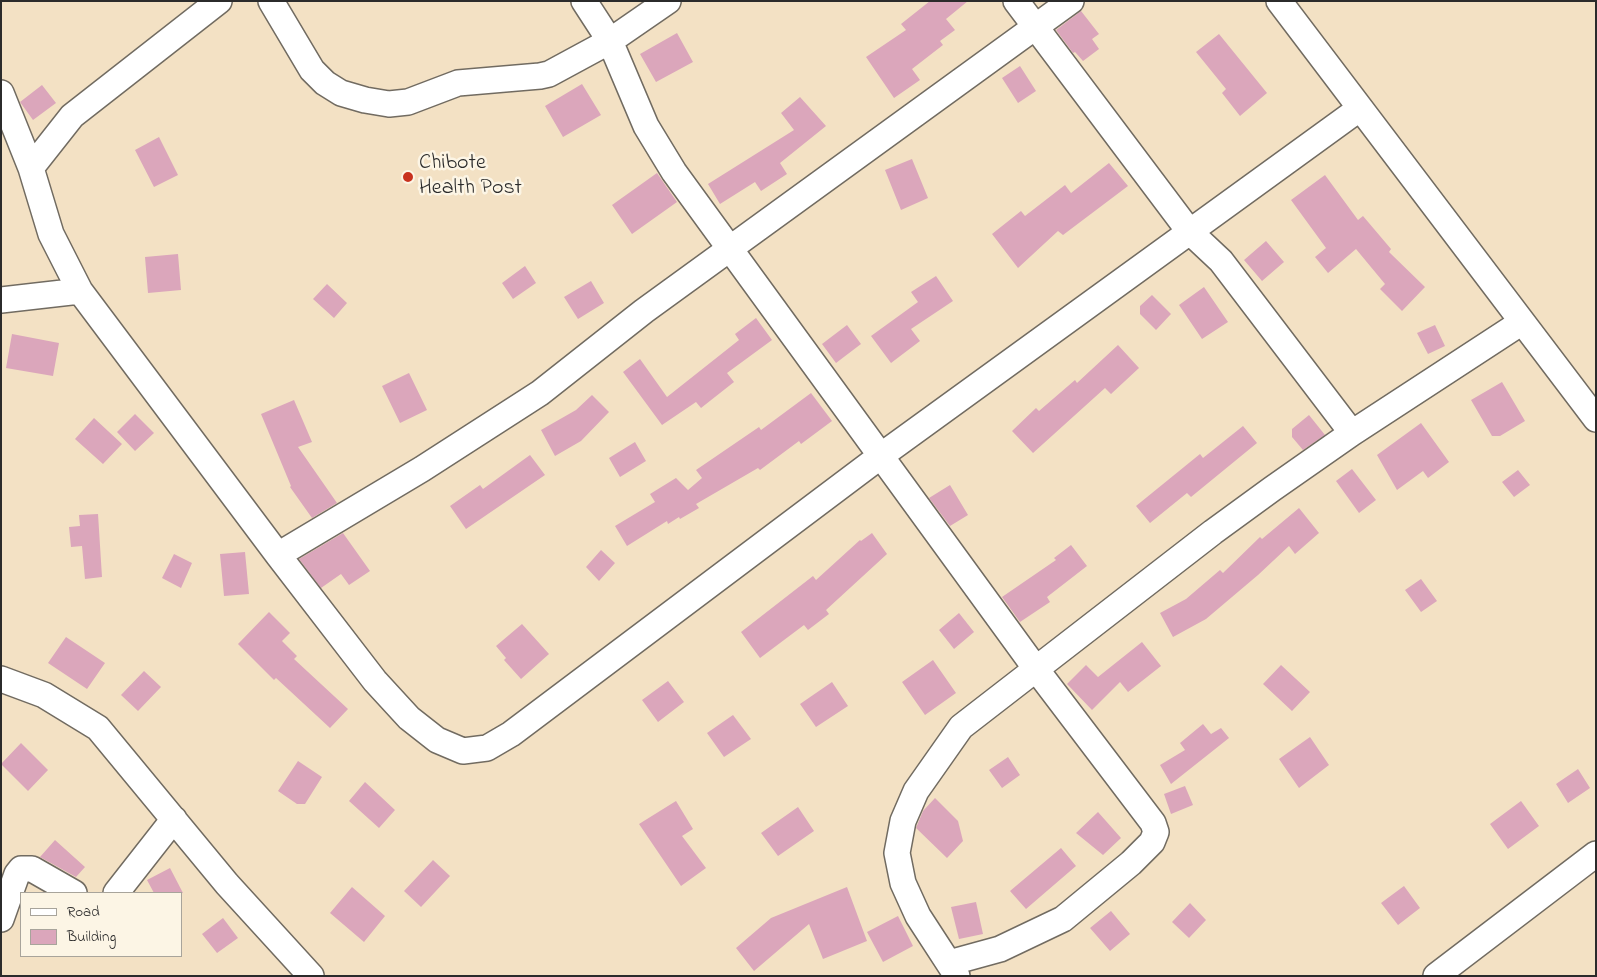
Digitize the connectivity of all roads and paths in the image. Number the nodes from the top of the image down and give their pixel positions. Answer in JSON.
{"nodes":[{"id":1,"x":219,"y":1,"type":"edge"},
{"id":2,"x":271,"y":1,"type":"edge"},
{"id":3,"x":584,"y":1,"type":"edge"},
{"id":4,"x":668,"y":1,"type":"edge"},
{"id":5,"x":1016,"y":1,"type":"edge"},
{"id":6,"x":1071,"y":1,"type":"edge"},
{"id":7,"x":1278,"y":1,"type":"edge"},
{"id":8,"x":1034,"y":28,"type":"junction"},
{"id":9,"x":610,"y":41,"type":"junction"},
{"id":10,"x":1,"y":93,"type":"edge"},
{"id":11,"x":1359,"y":109,"type":"junction"},
{"id":12,"x":31,"y":168,"type":"junction"},
{"id":13,"x":1189,"y":231,"type":"junction"},
{"id":14,"x":730,"y":248,"type":"junction"},
{"id":15,"x":80,"y":291,"type":"junction"},
{"id":16,"x":1,"y":300,"type":"edge"},
{"id":17,"x":1522,"y":322,"type":"junction"},
{"id":18,"x":1596,"y":419,"type":"edge"},
{"id":19,"x":1352,"y":433,"type":"junction"},
{"id":20,"x":882,"y":455,"type":"junction"},
{"id":21,"x":278,"y":555,"type":"junction"},
{"id":22,"x":1036,"y":669,"type":"junction"},
{"id":23,"x":1,"y":679,"type":"edge"},
{"id":24,"x":174,"y":818,"type":"junction"},
{"id":25,"x":1596,"y":854,"type":"edge"},
{"id":26,"x":72,"y":892,"type":"edge"},
{"id":27,"x":117,"y":892,"type":"edge"},
{"id":28,"x":1,"y":919,"type":"edge"},
{"id":29,"x":953,"y":970,"type":"edge"},
{"id":30,"x":311,"y":976,"type":"edge"},
{"id":31,"x":1436,"y":976,"type":"edge"}],
"edges":[{"from":1,"to":12,"type":"street"},
{"from":2,"to":9,"type":"street"},
{"from":3,"to":9,"type":"street"},
{"from":4,"to":9,"type":"street"},
{"from":5,"to":8,"type":"street"},
{"from":6,"to":8,"type":"street"},
{"from":7,"to":11,"type":"street"},
{"from":8,"to":13,"type":"street"},
{"from":8,"to":14,"type":"street"},
{"from":9,"to":14,"type":"street"},
{"from":10,"to":12,"type":"street"},
{"from":11,"to":13,"type":"street"},
{"from":11,"to":17,"type":"street"},
{"from":12,"to":15,"type":"street"},
{"from":13,"to":19,"type":"street"},
{"from":13,"to":20,"type":"street"},
{"from":14,"to":20,"type":"street"},
{"from":14,"to":21,"type":"street"},
{"from":15,"to":16,"type":"street"},
{"from":15,"to":21,"type":"street"},
{"from":17,"to":18,"type":"street"},
{"from":17,"to":19,"type":"street"},
{"from":19,"to":22,"type":"street"},
{"from":20,"to":21,"type":"street"},
{"from":20,"to":22,"type":"street"},
{"from":22,"to":29,"type":"street"},
{"from":22,"to":29,"type":"street"},
{"from":23,"to":24,"type":"street"},
{"from":24,"to":27,"type":"street"},
{"from":24,"to":30,"type":"street"},
{"from":25,"to":31,"type":"street"},
{"from":26,"to":28,"type":"street"}]}
